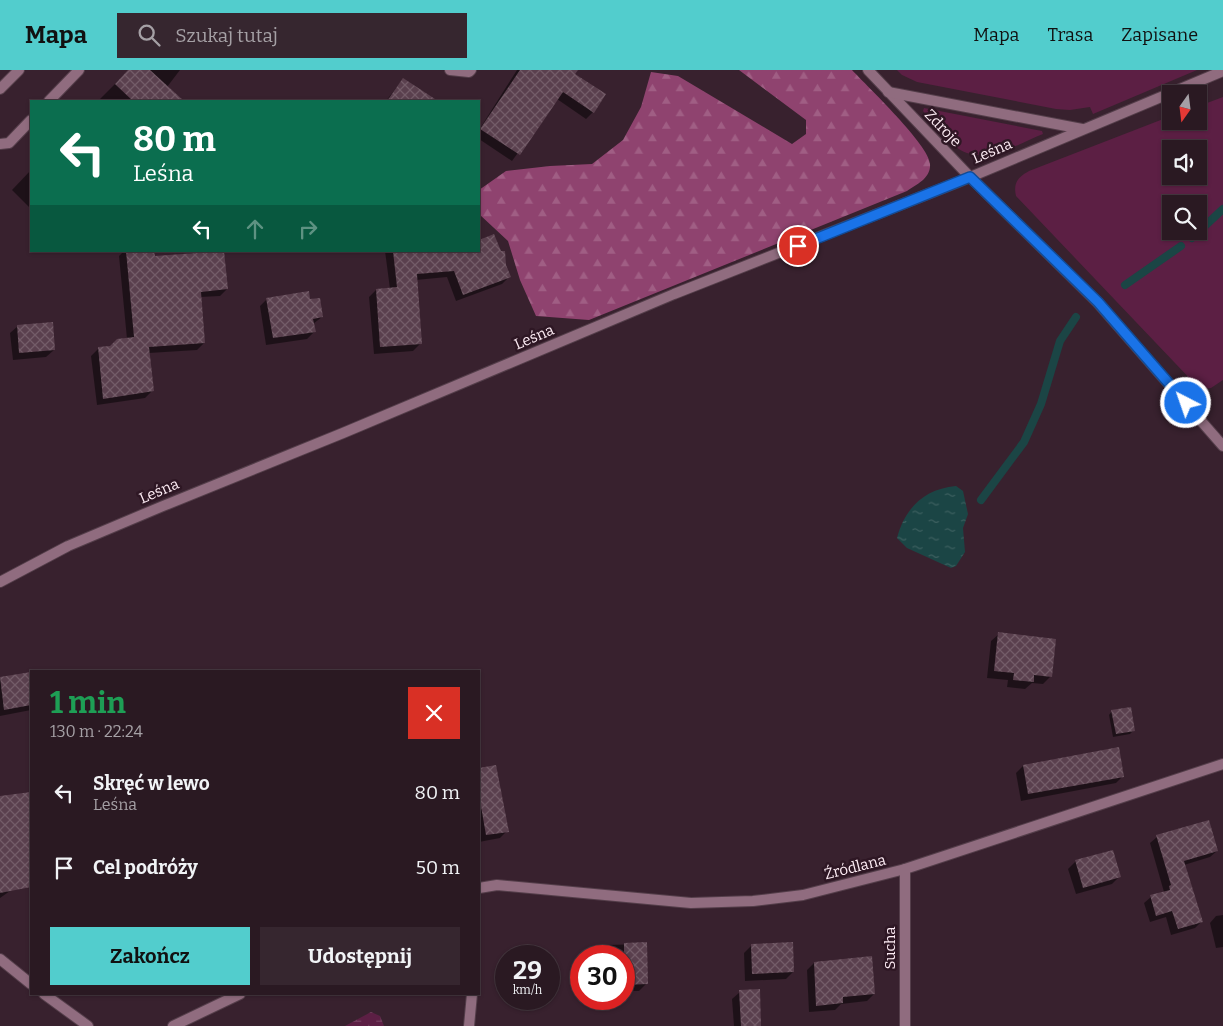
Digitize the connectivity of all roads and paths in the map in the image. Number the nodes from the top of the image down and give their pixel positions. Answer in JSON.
{"nodes":[{"id":1,"x":18,"y":70,"type":"edge"},
{"id":2,"x":79,"y":70,"type":"edge"},
{"id":3,"x":450,"y":70,"type":"edge"},
{"id":4,"x":471,"y":70,"type":"edge"},
{"id":5,"x":868,"y":70,"type":"edge"},
{"id":6,"x":1223,"y":71,"type":"edge"},
{"id":7,"x":0,"y":90,"type":"edge"},
{"id":8,"x":887,"y":92,"type":"junction"},
{"id":9,"x":50,"y":100,"type":"edge"},
{"id":10,"x":30,"y":121,"type":"edge"},
{"id":11,"x":1083,"y":130,"type":"junction"},
{"id":12,"x":0,"y":144,"type":"edge"},
{"id":13,"x":970,"y":177,"type":"junction"},
{"id":14,"x":1223,"y":446,"type":"edge"},
{"id":15,"x":0,"y":582,"type":"edge"},
{"id":16,"x":1223,"y":764,"type":"edge"},
{"id":17,"x":905,"y":869,"type":"junction"},
{"id":18,"x":480,"y":888,"type":"edge"},
{"id":19,"x":0,"y":959,"type":"edge"},
{"id":20,"x":30,"y":983,"type":"edge"},
{"id":21,"x":45,"y":995,"type":"edge"},
{"id":22,"x":238,"y":995,"type":"edge"},
{"id":23,"x":472,"y":995,"type":"edge"},
{"id":24,"x":88,"y":1026,"type":"edge"},
{"id":25,"x":173,"y":1026,"type":"edge"},
{"id":26,"x":469,"y":1026,"type":"edge"},
{"id":27,"x":905,"y":1026,"type":"edge"}],
"edges":[{"from":1,"to":7,"type":"street"},
{"from":2,"to":9,"type":"street"},
{"from":3,"to":4,"type":"street"},
{"from":5,"to":8,"type":"street","name":"Zdroje"},
{"from":6,"to":11,"type":"street","name":"Leśna"},
{"from":8,"to":11,"type":"street","name":"Leśna"},
{"from":8,"to":13,"type":"street","name":"Zdroje"},
{"from":10,"to":12,"type":"street"},
{"from":11,"to":13,"type":"street","name":"Leśna"},
{"from":13,"to":14,"type":"street","name":"Zdroje"},
{"from":13,"to":15,"type":"street","name":"Leśna"},
{"from":16,"to":17,"type":"street","name":"Źródlana"},
{"from":17,"to":18,"type":"street","name":"Źródlana"},
{"from":17,"to":27,"type":"street","name":"Sucha"},
{"from":19,"to":20,"type":"street"},
{"from":21,"to":24,"type":"street"},
{"from":22,"to":25,"type":"street"},
{"from":23,"to":26,"type":"street"}]}
